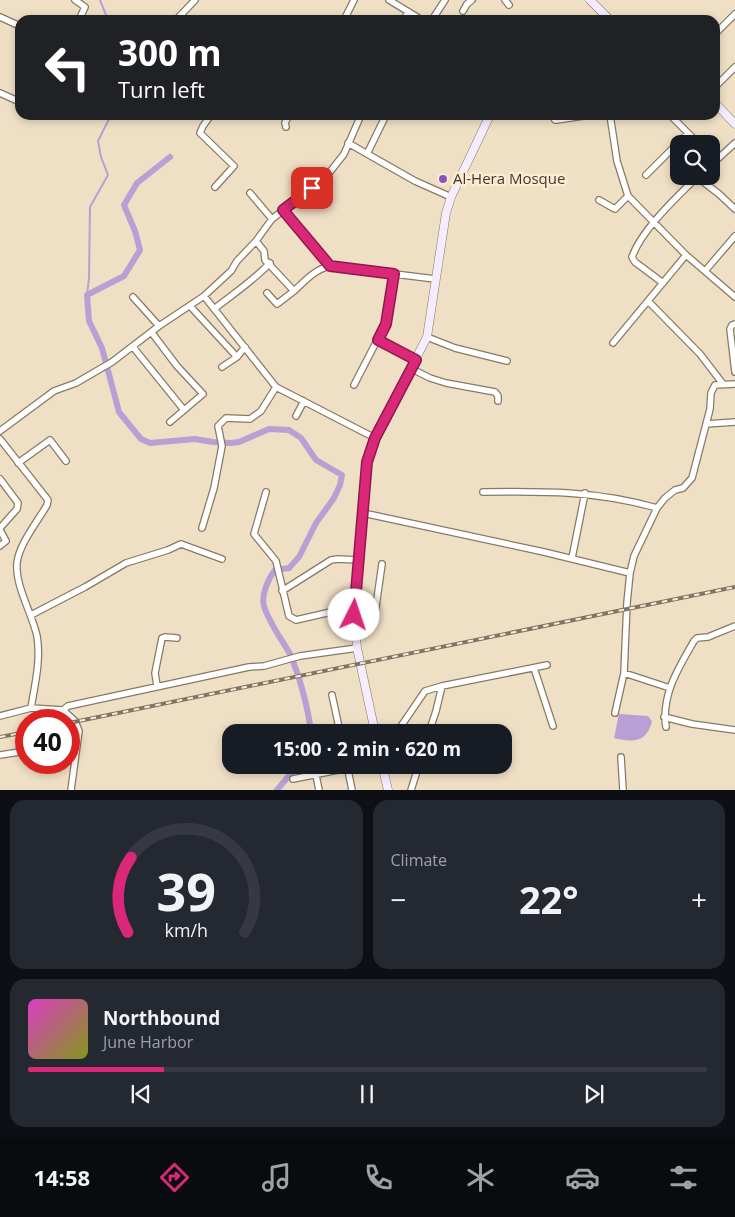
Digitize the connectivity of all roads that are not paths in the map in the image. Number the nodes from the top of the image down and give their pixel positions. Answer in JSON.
{"nodes":[{"id":1,"x":75,"y":0,"type":"edge"},
{"id":2,"x":195,"y":0,"type":"edge"},
{"id":3,"x":354,"y":0,"type":"edge"},
{"id":4,"x":389,"y":0,"type":"edge"},
{"id":5,"x":445,"y":0,"type":"edge"},
{"id":6,"x":472,"y":0,"type":"edge"},
{"id":7,"x":505,"y":0,"type":"edge"},
{"id":8,"x":590,"y":0,"type":"edge"},
{"id":9,"x":510,"y":5,"type":"dead end"},
{"id":10,"x":409,"y":12,"type":"junction"},
{"id":11,"x":462,"y":12,"type":"dead end"},
{"id":12,"x":735,"y":14,"type":"edge"},
{"id":13,"x":81,"y":15,"type":"edge"},
{"id":14,"x":181,"y":15,"type":"edge"},
{"id":15,"x":346,"y":15,"type":"edge"},
{"id":16,"x":407,"y":15,"type":"edge"},
{"id":17,"x":414,"y":15,"type":"edge"},
{"id":18,"x":435,"y":15,"type":"edge"},
{"id":19,"x":605,"y":15,"type":"edge"},
{"id":20,"x":0,"y":17,"type":"edge"},
{"id":21,"x":15,"y":24,"type":"edge"},
{"id":22,"x":720,"y":29,"type":"edge"},
{"id":23,"x":735,"y":67,"type":"edge"},
{"id":24,"x":720,"y":82,"type":"edge"},
{"id":25,"x":0,"y":93,"type":"edge"},
{"id":26,"x":15,"y":100,"type":"edge"},
{"id":27,"x":720,"y":109,"type":"edge"},
{"id":28,"x":207,"y":120,"type":"edge"},
{"id":29,"x":286,"y":120,"type":"edge"},
{"id":30,"x":358,"y":120,"type":"edge"},
{"id":31,"x":384,"y":120,"type":"edge"},
{"id":32,"x":488,"y":120,"type":"edge"},
{"id":33,"x":611,"y":120,"type":"edge"},
{"id":34,"x":675,"y":120,"type":"edge"},
{"id":35,"x":735,"y":124,"type":"edge"},
{"id":36,"x":286,"y":127,"type":"dead end"},
{"id":37,"x":688,"y":133,"type":"joint"},
{"id":38,"x":348,"y":143,"type":"junction"},
{"id":39,"x":735,"y":143,"type":"edge"},
{"id":40,"x":367,"y":154,"type":"junction"},
{"id":41,"x":720,"y":157,"type":"edge"},
{"id":42,"x":646,"y":175,"type":"dead end"},
{"id":43,"x":690,"y":185,"type":"edge"},
{"id":44,"x":708,"y":185,"type":"edge"},
{"id":45,"x":215,"y":187,"type":"dead end"},
{"id":46,"x":250,"y":193,"type":"dead end"},
{"id":47,"x":628,"y":196,"type":"junction"},
{"id":48,"x":451,"y":197,"type":"junction"},
{"id":49,"x":599,"y":200,"type":"dead end"},
{"id":50,"x":735,"y":209,"type":"edge"},
{"id":51,"x":283,"y":210,"type":"junction"},
{"id":52,"x":272,"y":219,"type":"junction"},
{"id":53,"x":654,"y":222,"type":"junction"},
{"id":54,"x":735,"y":236,"type":"edge"},
{"id":55,"x":256,"y":241,"type":"junction"},
{"id":56,"x":686,"y":255,"type":"junction"},
{"id":57,"x":270,"y":263,"type":"junction"},
{"id":58,"x":330,"y":266,"type":"junction"},
{"id":59,"x":705,"y":271,"type":"junction"},
{"id":60,"x":394,"y":274,"type":"junction"},
{"id":61,"x":436,"y":279,"type":"junction"},
{"id":62,"x":663,"y":283,"type":"junction"},
{"id":63,"x":294,"y":291,"type":"junction"},
{"id":64,"x":267,"y":293,"type":"dead end"},
{"id":65,"x":204,"y":296,"type":"junction"},
{"id":66,"x":132,"y":297,"type":"dead end"},
{"id":67,"x":735,"y":297,"type":"edge"},
{"id":68,"x":648,"y":302,"type":"junction"},
{"id":69,"x":190,"y":306,"type":"junction"},
{"id":70,"x":214,"y":309,"type":"junction"},
{"id":71,"x":735,"y":324,"type":"edge"},
{"id":72,"x":160,"y":326,"type":"junction"},
{"id":73,"x":152,"y":333,"type":"junction"},
{"id":74,"x":427,"y":337,"type":"junction"},
{"id":75,"x":378,"y":340,"type":"junction"},
{"id":76,"x":613,"y":343,"type":"dead end"},
{"id":77,"x":132,"y":347,"type":"junction"},
{"id":78,"x":244,"y":347,"type":"junction"},
{"id":79,"x":238,"y":357,"type":"junction"},
{"id":80,"x":416,"y":360,"type":"junction"},
{"id":81,"x":507,"y":361,"type":"dead end"},
{"id":82,"x":222,"y":367,"type":"dead end"},
{"id":83,"x":412,"y":369,"type":"junction"},
{"id":84,"x":735,"y":372,"type":"edge"},
{"id":85,"x":724,"y":384,"type":"junction"},
{"id":86,"x":735,"y":384,"type":"edge"},
{"id":87,"x":354,"y":385,"type":"dead end"},
{"id":88,"x":276,"y":387,"type":"junction"},
{"id":89,"x":304,"y":401,"type":"junction"},
{"id":90,"x":498,"y":401,"type":"dead end"},
{"id":91,"x":184,"y":410,"type":"junction"},
{"id":92,"x":296,"y":416,"type":"dead end"},
{"id":93,"x":170,"y":422,"type":"dead end"},
{"id":94,"x":735,"y":422,"type":"edge"},
{"id":95,"x":706,"y":424,"type":"junction"},
{"id":96,"x":0,"y":431,"type":"edge"},
{"id":97,"x":0,"y":438,"type":"edge"},
{"id":98,"x":375,"y":438,"type":"junction"},
{"id":99,"x":66,"y":461,"type":"dead end"},
{"id":100,"x":18,"y":463,"type":"junction"},
{"id":101,"x":0,"y":479,"type":"edge"},
{"id":102,"x":266,"y":492,"type":"dead end"},
{"id":103,"x":483,"y":492,"type":"dead end"},
{"id":104,"x":584,"y":493,"type":"junction"},
{"id":105,"x":657,"y":508,"type":"junction"},
{"id":106,"x":363,"y":513,"type":"junction"},
{"id":107,"x":202,"y":528,"type":"dead end"},
{"id":108,"x":0,"y":529,"type":"edge"},
{"id":109,"x":0,"y":546,"type":"edge"},
{"id":110,"x":222,"y":558,"type":"dead end"},
{"id":111,"x":572,"y":558,"type":"junction"},
{"id":112,"x":358,"y":560,"type":"junction"},
{"id":113,"x":382,"y":564,"type":"dead end"},
{"id":114,"x":630,"y":573,"type":"junction"},
{"id":115,"x":282,"y":591,"type":"junction"},
{"id":116,"x":354,"y":612,"type":"junction"},
{"id":117,"x":31,"y":615,"type":"junction"},
{"id":118,"x":735,"y":626,"type":"edge"},
{"id":119,"x":176,"y":638,"type":"dead end"},
{"id":120,"x":357,"y":648,"type":"junction"},
{"id":121,"x":547,"y":665,"type":"dead end"},
{"id":122,"x":534,"y":668,"type":"junction"},
{"id":123,"x":624,"y":673,"type":"junction"},
{"id":124,"x":158,"y":686,"type":"junction"},
{"id":125,"x":442,"y":686,"type":"junction"},
{"id":126,"x":670,"y":688,"type":"junction"},
{"id":127,"x":332,"y":695,"type":"dead end"},
{"id":128,"x":31,"y":708,"type":"junction"},
{"id":129,"x":47,"y":709,"type":"edge"},
{"id":130,"x":64,"y":709,"type":"edge"},
{"id":131,"x":615,"y":713,"type":"dead end"},
{"id":132,"x":0,"y":716,"type":"edge"},
{"id":133,"x":664,"y":717,"type":"junction"},
{"id":134,"x":338,"y":724,"type":"edge"},
{"id":135,"x":373,"y":724,"type":"edge"},
{"id":136,"x":402,"y":724,"type":"edge"},
{"id":137,"x":432,"y":724,"type":"edge"},
{"id":138,"x":553,"y":726,"type":"dead end"},
{"id":139,"x":666,"y":727,"type":"dead end"},
{"id":140,"x":735,"y":730,"type":"edge"},
{"id":141,"x":15,"y":753,"type":"edge"},
{"id":142,"x":0,"y":755,"type":"edge"},
{"id":143,"x":621,"y":757,"type":"dead end"},
{"id":144,"x":73,"y":774,"type":"edge"},
{"id":145,"x":320,"y":774,"type":"edge"},
{"id":146,"x":349,"y":774,"type":"edge"},
{"id":147,"x":384,"y":774,"type":"edge"},
{"id":148,"x":416,"y":774,"type":"edge"},
{"id":149,"x":316,"y":775,"type":"junction"},
{"id":150,"x":293,"y":779,"type":"dead end"},
{"id":151,"x":71,"y":790,"type":"edge"},
{"id":152,"x":319,"y":790,"type":"edge"},
{"id":153,"x":352,"y":790,"type":"edge"},
{"id":154,"x":388,"y":790,"type":"edge"},
{"id":155,"x":411,"y":790,"type":"edge"},
{"id":156,"x":623,"y":790,"type":"edge"}],
"edges":[{"from":1,"to":13,"type":"street"},
{"from":2,"to":14,"type":"street"},
{"from":3,"to":15,"type":"street"},
{"from":4,"to":10,"type":"street"},
{"from":5,"to":18,"type":"street"},
{"from":6,"to":11,"type":"street"},
{"from":7,"to":9,"type":"street"},
{"from":8,"to":19,"type":"street"},
{"from":10,"to":16,"type":"street"},
{"from":10,"to":17,"type":"street"},
{"from":12,"to":22,"type":"street"},
{"from":20,"to":21,"type":"street"},
{"from":23,"to":24,"type":"street"},
{"from":25,"to":26,"type":"street"},
{"from":27,"to":35,"type":"street"},
{"from":28,"to":45,"type":"street"},
{"from":29,"to":36,"type":"street"},
{"from":30,"to":38,"type":"street"},
{"from":31,"to":40,"type":"street"},
{"from":32,"to":48,"type":"street"},
{"from":33,"to":47,"type":"street"},
{"from":34,"to":37,"type":"street"},
{"from":37,"to":42,"type":"street"},
{"from":38,"to":40,"type":"street"},
{"from":38,"to":51,"type":"street"},
{"from":39,"to":41,"type":"street"},
{"from":40,"to":48,"type":"street"},
{"from":43,"to":53,"type":"street"},
{"from":44,"to":50,"type":"street"},
{"from":46,"to":52,"type":"street"},
{"from":47,"to":49,"type":"street"},
{"from":47,"to":53,"type":"street"},
{"from":48,"to":61,"type":"street"},
{"from":51,"to":52,"type":"street"},
{"from":51,"to":58,"type":"street"},
{"from":52,"to":55,"type":"street"},
{"from":53,"to":56,"type":"street"},
{"from":53,"to":62,"type":"street"},
{"from":54,"to":59,"type":"street"},
{"from":55,"to":57,"type":"street"},
{"from":55,"to":65,"type":"street"},
{"from":56,"to":59,"type":"street"},
{"from":56,"to":62,"type":"street"},
{"from":57,"to":63,"type":"street"},
{"from":57,"to":70,"type":"street"},
{"from":58,"to":60,"type":"street"},
{"from":58,"to":63,"type":"street"},
{"from":59,"to":67,"type":"street"},
{"from":60,"to":61,"type":"street"},
{"from":60,"to":75,"type":"street"},
{"from":61,"to":74,"type":"street"},
{"from":62,"to":68,"type":"street"},
{"from":63,"to":64,"type":"street"},
{"from":65,"to":69,"type":"street"},
{"from":65,"to":70,"type":"street"},
{"from":66,"to":72,"type":"street"},
{"from":68,"to":76,"type":"street"},
{"from":68,"to":85,"type":"street"},
{"from":69,"to":72,"type":"street"},
{"from":69,"to":79,"type":"street"},
{"from":70,"to":78,"type":"street"},
{"from":71,"to":84,"type":"street"},
{"from":72,"to":73,"type":"street"},
{"from":73,"to":77,"type":"street"},
{"from":73,"to":91,"type":"street"},
{"from":74,"to":80,"type":"street"},
{"from":74,"to":81,"type":"street"},
{"from":75,"to":80,"type":"street"},
{"from":75,"to":87,"type":"street"},
{"from":77,"to":91,"type":"street"},
{"from":77,"to":96,"type":"street"},
{"from":78,"to":79,"type":"street"},
{"from":78,"to":88,"type":"street"},
{"from":79,"to":82,"type":"street"},
{"from":80,"to":83,"type":"street"},
{"from":83,"to":90,"type":"street"},
{"from":83,"to":98,"type":"street"},
{"from":85,"to":86,"type":"street"},
{"from":85,"to":95,"type":"street"},
{"from":88,"to":89,"type":"street"},
{"from":88,"to":107,"type":"street"},
{"from":89,"to":92,"type":"street"},
{"from":89,"to":98,"type":"street"},
{"from":91,"to":93,"type":"street"},
{"from":94,"to":95,"type":"street"},
{"from":95,"to":105,"type":"street"},
{"from":97,"to":100,"type":"street"},
{"from":98,"to":106,"type":"street"},
{"from":99,"to":100,"type":"street"},
{"from":100,"to":117,"type":"street"},
{"from":101,"to":108,"type":"street"},
{"from":102,"to":115,"type":"street"},
{"from":103,"to":104,"type":"street"},
{"from":104,"to":105,"type":"street"},
{"from":104,"to":111,"type":"street"},
{"from":105,"to":114,"type":"street"},
{"from":106,"to":111,"type":"street"},
{"from":106,"to":112,"type":"street"},
{"from":108,"to":109,"type":"street"},
{"from":110,"to":117,"type":"street"},
{"from":111,"to":114,"type":"street"},
{"from":112,"to":115,"type":"street"},
{"from":112,"to":116,"type":"street"},
{"from":113,"to":116,"type":"street"},
{"from":114,"to":123,"type":"street"},
{"from":115,"to":116,"type":"street"},
{"from":116,"to":120,"type":"street"},
{"from":117,"to":128,"type":"street"},
{"from":118,"to":126,"type":"street"},
{"from":119,"to":124,"type":"street"},
{"from":120,"to":124,"type":"street"},
{"from":120,"to":135,"type":"street"},
{"from":121,"to":122,"type":"street"},
{"from":122,"to":125,"type":"street"},
{"from":122,"to":138,"type":"street"},
{"from":123,"to":126,"type":"street"},
{"from":123,"to":131,"type":"street"},
{"from":124,"to":130,"type":"street"},
{"from":125,"to":136,"type":"street"},
{"from":125,"to":137,"type":"street"},
{"from":126,"to":133,"type":"street"},
{"from":127,"to":134,"type":"street"},
{"from":128,"to":129,"type":"street"},
{"from":128,"to":132,"type":"street"},
{"from":133,"to":139,"type":"street"},
{"from":133,"to":140,"type":"street"},
{"from":141,"to":142,"type":"street"},
{"from":143,"to":156,"type":"street"},
{"from":144,"to":151,"type":"street"},
{"from":145,"to":149,"type":"street"},
{"from":146,"to":153,"type":"street"},
{"from":147,"to":154,"type":"street"},
{"from":148,"to":155,"type":"street"},
{"from":149,"to":150,"type":"street"},
{"from":149,"to":152,"type":"street"}]}
